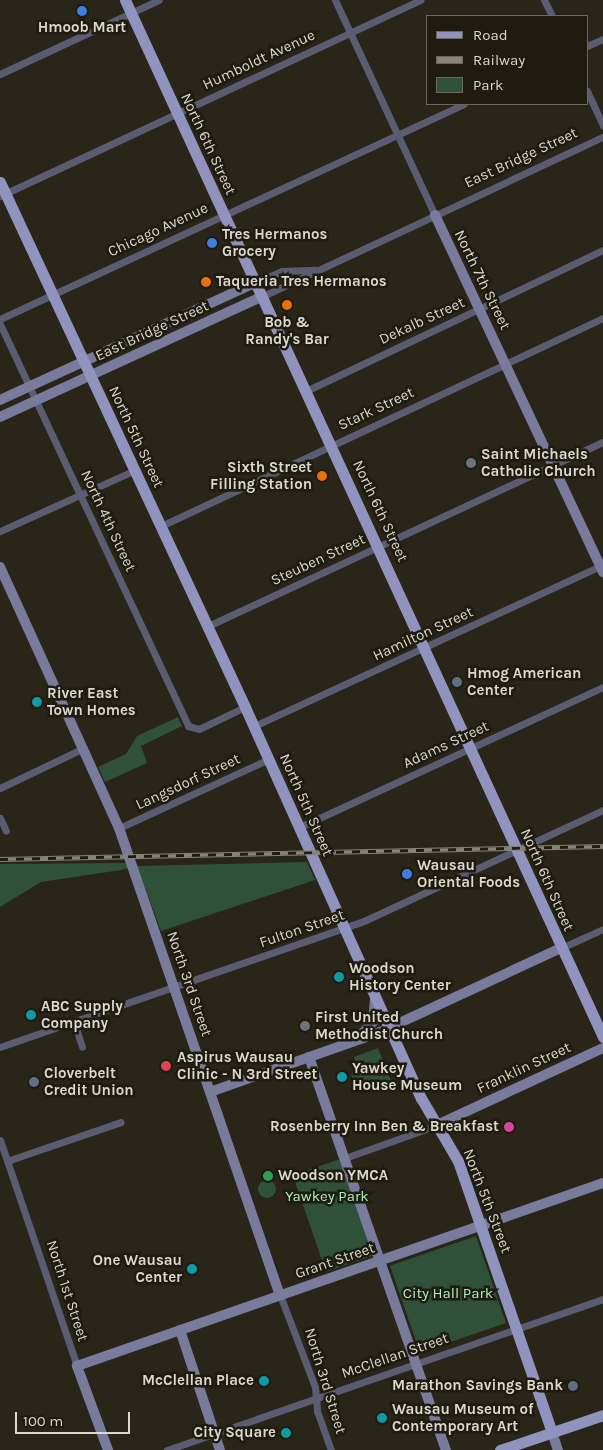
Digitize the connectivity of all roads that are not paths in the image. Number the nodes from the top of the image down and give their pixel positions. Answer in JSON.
{"nodes":[{"id":1,"x":125,"y":0,"type":"edge"},
{"id":2,"x":159,"y":0,"type":"edge"},
{"id":3,"x":335,"y":0,"type":"edge"},
{"id":4,"x":421,"y":0,"type":"edge"},
{"id":5,"x":544,"y":0,"type":"edge"},
{"id":6,"x":131,"y":13,"type":"junction"},
{"id":7,"x":552,"y":15,"type":"edge"},
{"id":8,"x":350,"y":33,"type":"junction"},
{"id":9,"x":603,"y":39,"type":"edge"},
{"id":10,"x":588,"y":46,"type":"edge"},
{"id":11,"x":0,"y":74,"type":"edge"},
{"id":12,"x":588,"y":93,"type":"edge"},
{"id":13,"x":462,"y":105,"type":"edge"},
{"id":14,"x":178,"y":114,"type":"junction"},
{"id":15,"x":603,"y":126,"type":"edge"},
{"id":16,"x":397,"y":135,"type":"junction"},
{"id":17,"x":603,"y":137,"type":"edge"},
{"id":18,"x":0,"y":182,"type":"edge"},
{"id":19,"x":3,"y":195,"type":"edge"},
{"id":20,"x":224,"y":214,"type":"junction"},
{"id":21,"x":435,"y":214,"type":"junction"},
{"id":22,"x":603,"y":250,"type":"edge"},
{"id":23,"x":315,"y":270,"type":"junction"},
{"id":24,"x":256,"y":282,"type":"junction"},
{"id":25,"x":53,"y":295,"type":"junction"},
{"id":26,"x":263,"y":296,"type":"junction"},
{"id":27,"x":480,"y":309,"type":"junction"},
{"id":28,"x":603,"y":318,"type":"edge"},
{"id":29,"x":0,"y":319,"type":"edge"},
{"id":30,"x":0,"y":324,"type":"edge"},
{"id":31,"x":84,"y":362,"type":"junction"},
{"id":32,"x":506,"y":364,"type":"junction"},
{"id":33,"x":90,"y":376,"type":"junction"},
{"id":34,"x":29,"y":387,"type":"junction"},
{"id":35,"x":308,"y":390,"type":"junction"},
{"id":36,"x":0,"y":400,"type":"edge"},
{"id":37,"x":36,"y":401,"type":"junction"},
{"id":38,"x":0,"y":417,"type":"edge"},
{"id":39,"x":603,"y":442,"type":"edge"},
{"id":40,"x":333,"y":445,"type":"junction"},
{"id":41,"x":553,"y":466,"type":"junction"},
{"id":42,"x":135,"y":470,"type":"junction"},
{"id":43,"x":80,"y":495,"type":"junction"},
{"id":44,"x":161,"y":526,"type":"junction"},
{"id":45,"x":0,"y":531,"type":"edge"},
{"id":46,"x":380,"y":546,"type":"junction"},
{"id":47,"x":0,"y":567,"type":"edge"},
{"id":48,"x":602,"y":568,"type":"edge"},
{"id":49,"x":208,"y":626,"type":"junction"},
{"id":50,"x":426,"y":648,"type":"junction"},
{"id":51,"x":603,"y":687,"type":"edge"},
{"id":52,"x":246,"y":708,"type":"junction"},
{"id":53,"x":254,"y":726,"type":"junction"},
{"id":54,"x":84,"y":748,"type":"junction"},
{"id":55,"x":472,"y":748,"type":"junction"},
{"id":56,"x":269,"y":759,"type":"junction"},
{"id":57,"x":0,"y":788,"type":"edge"},
{"id":58,"x":603,"y":810,"type":"edge"},
{"id":59,"x":0,"y":818,"type":"edge"},
{"id":60,"x":300,"y":827,"type":"junction"},
{"id":61,"x":119,"y":828,"type":"junction"},
{"id":62,"x":6,"y":831,"type":"dead end"},
{"id":63,"x":518,"y":851,"type":"junction"},
{"id":64,"x":345,"y":928,"type":"junction"},
{"id":65,"x":603,"y":929,"type":"edge"},
{"id":66,"x":561,"y":948,"type":"junction"},
{"id":67,"x":174,"y":988,"type":"junction"},
{"id":68,"x":375,"y":994,"type":"junction"},
{"id":69,"x":74,"y":1022,"type":"junction"},
{"id":70,"x":390,"y":1028,"type":"junction"},
{"id":71,"x":603,"y":1038,"type":"edge"},
{"id":72,"x":352,"y":1042,"type":"junction"},
{"id":73,"x":0,"y":1047,"type":"edge"},
{"id":74,"x":82,"y":1047,"type":"dead end"},
{"id":75,"x":603,"y":1048,"type":"edge"},
{"id":76,"x":309,"y":1056,"type":"junction"},
{"id":77,"x":210,"y":1092,"type":"junction"},
{"id":78,"x":121,"y":1122,"type":"dead end"},
{"id":79,"x":437,"y":1125,"type":"junction"},
{"id":80,"x":0,"y":1140,"type":"edge"},
{"id":81,"x":345,"y":1158,"type":"junction"},
{"id":82,"x":8,"y":1161,"type":"junction"},
{"id":83,"x":603,"y":1182,"type":"edge"},
{"id":84,"x":481,"y":1225,"type":"junction"},
{"id":85,"x":381,"y":1261,"type":"junction"},
{"id":86,"x":280,"y":1295,"type":"junction"},
{"id":87,"x":603,"y":1299,"type":"edge"},
{"id":88,"x":517,"y":1328,"type":"junction"},
{"id":89,"x":180,"y":1330,"type":"junction"},
{"id":90,"x":417,"y":1363,"type":"junction"},
{"id":91,"x":76,"y":1366,"type":"junction"},
{"id":92,"x":317,"y":1398,"type":"junction"},
{"id":93,"x":603,"y":1414,"type":"edge"},
{"id":94,"x":552,"y":1432,"type":"junction"},
{"id":95,"x":215,"y":1434,"type":"junction"},
{"id":96,"x":108,"y":1450,"type":"edge"},
{"id":97,"x":167,"y":1450,"type":"edge"},
{"id":98,"x":220,"y":1450,"type":"edge"},
{"id":99,"x":331,"y":1450,"type":"edge"},
{"id":100,"x":446,"y":1450,"type":"edge"},
{"id":101,"x":500,"y":1450,"type":"edge"},
{"id":102,"x":558,"y":1450,"type":"edge"}],
"edges":[{"from":1,"to":6,"type":"main road","name":"North 6th Street"},
{"from":2,"to":6,"type":"street"},
{"from":3,"to":8,"type":"street","name":"North 7th Street"},
{"from":4,"to":8,"type":"street","name":"Humboldt Avenue"},
{"from":5,"to":7,"type":"street"},
{"from":6,"to":11,"type":"street"},
{"from":6,"to":14,"type":"main road","name":"North 6th Street"},
{"from":8,"to":14,"type":"street","name":"Humboldt Avenue"},
{"from":8,"to":16,"type":"street","name":"North 7th Street"},
{"from":9,"to":10,"type":"street"},
{"from":12,"to":15,"type":"street"},
{"from":13,"to":16,"type":"street","name":"Chicago Avenue"},
{"from":14,"to":19,"type":"street","name":"Humboldt Avenue"},
{"from":14,"to":20,"type":"main road","name":"North 6th Street"},
{"from":16,"to":20,"type":"street","name":"Chicago Avenue"},
{"from":16,"to":21,"type":"street","name":"North 7th Street"},
{"from":17,"to":21,"type":"street","name":"East Bridge Street"},
{"from":18,"to":19,"type":"main road","name":"North 5th Street"},
{"from":19,"to":25,"type":"main road","name":"North 5th Street"},
{"from":20,"to":24,"type":"main road","name":"North 6th Street"},
{"from":20,"to":25,"type":"street","name":"Chicago Avenue"},
{"from":21,"to":23,"type":"street","name":"East Bridge Street"},
{"from":21,"to":27,"type":"street","name":"North 7th Street"},
{"from":22,"to":27,"type":"street","name":"Dekalb Street"},
{"from":23,"to":24,"type":"street","name":"East Bridge Street"},
{"from":23,"to":26,"type":"street","name":"East Bridge Street"},
{"from":24,"to":26,"type":"main road","name":"North 6th Street"},
{"from":24,"to":31,"type":"street","name":"East Bridge Street"},
{"from":25,"to":29,"type":"street","name":"Chicago Avenue"},
{"from":25,"to":31,"type":"main road","name":"North 5th Street"},
{"from":26,"to":33,"type":"street","name":"East Bridge Street"},
{"from":26,"to":35,"type":"main road","name":"North 6th Street"},
{"from":27,"to":32,"type":"street","name":"North 7th Street"},
{"from":27,"to":35,"type":"street","name":"Dekalb Street"},
{"from":28,"to":32,"type":"street","name":"Stark Street"},
{"from":30,"to":34,"type":"street","name":"North 4th Street"},
{"from":31,"to":33,"type":"main road","name":"North 5th Street"},
{"from":31,"to":34,"type":"street","name":"East Bridge Street"},
{"from":32,"to":40,"type":"street","name":"Stark Street"},
{"from":32,"to":41,"type":"street","name":"North 7th Street"},
{"from":33,"to":37,"type":"street","name":"East Bridge Street"},
{"from":33,"to":42,"type":"main road","name":"North 5th Street"},
{"from":34,"to":36,"type":"street","name":"East Bridge Street"},
{"from":34,"to":37,"type":"street","name":"North 4th Street"},
{"from":35,"to":40,"type":"main road","name":"North 6th Street"},
{"from":37,"to":38,"type":"street","name":"East Bridge Street"},
{"from":37,"to":43,"type":"street","name":"North 4th Street"},
{"from":39,"to":41,"type":"street","name":"Steuben Street"},
{"from":40,"to":44,"type":"street","name":"Stark Street"},
{"from":40,"to":46,"type":"main road","name":"North 6th Street"},
{"from":41,"to":46,"type":"street","name":"Steuben Street"},
{"from":41,"to":48,"type":"street","name":"North 7th Street"},
{"from":42,"to":43,"type":"street"},
{"from":42,"to":44,"type":"main road","name":"North 5th Street"},
{"from":43,"to":45,"type":"street"},
{"from":43,"to":52,"type":"street","name":"North 4th Street"},
{"from":44,"to":49,"type":"main road","name":"North 5th Street"},
{"from":46,"to":49,"type":"street","name":"Steuben Street"},
{"from":46,"to":50,"type":"main road","name":"North 6th Street"},
{"from":47,"to":54,"type":"street","name":"North 3rd Street"},
{"from":48,"to":50,"type":"street","name":"Hamilton Street"},
{"from":49,"to":52,"type":"main road","name":"North 5th Street"},
{"from":50,"to":53,"type":"street","name":"Hamilton Street"},
{"from":50,"to":55,"type":"main road","name":"North 6th Street"},
{"from":51,"to":55,"type":"street","name":"Adams Street"},
{"from":52,"to":53,"type":"main road","name":"North 5th Street"},
{"from":53,"to":56,"type":"main road","name":"North 5th Street"},
{"from":54,"to":57,"type":"street"},
{"from":54,"to":61,"type":"street","name":"North 3rd Street"},
{"from":55,"to":60,"type":"street","name":"Adams Street"},
{"from":55,"to":63,"type":"main road","name":"North 6th Street"},
{"from":56,"to":60,"type":"main road","name":"North 5th Street"},
{"from":56,"to":61,"type":"street","name":"Langsdorf Street"},
{"from":58,"to":63,"type":"street","name":"Fulton Street"},
{"from":59,"to":62,"type":"street"},
{"from":60,"to":64,"type":"main road","name":"North 5th Street"},
{"from":61,"to":67,"type":"street","name":"North 3rd Street"},
{"from":63,"to":64,"type":"street","name":"Fulton Street"},
{"from":63,"to":66,"type":"main road","name":"North 6th Street"},
{"from":64,"to":67,"type":"street","name":"Fulton Street"},
{"from":64,"to":68,"type":"main road","name":"North 5th Street"},
{"from":65,"to":66,"type":"street"},
{"from":66,"to":70,"type":"street"},
{"from":66,"to":71,"type":"main road","name":"North 6th Street"},
{"from":67,"to":69,"type":"street","name":"Fulton Street"},
{"from":67,"to":77,"type":"street","name":"North 3rd Street"},
{"from":68,"to":70,"type":"main road","name":"North 5th Street"},
{"from":68,"to":72,"type":"street"},
{"from":69,"to":73,"type":"street","name":"Fulton Street"},
{"from":69,"to":74,"type":"street"},
{"from":70,"to":72,"type":"street"},
{"from":70,"to":79,"type":"main road","name":"North 5th Street"},
{"from":72,"to":76,"type":"street"},
{"from":75,"to":79,"type":"street","name":"Franklin Street"},
{"from":76,"to":77,"type":"street"},
{"from":76,"to":81,"type":"street"},
{"from":77,"to":86,"type":"street","name":"North 3rd Street"},
{"from":78,"to":82,"type":"street"},
{"from":79,"to":81,"type":"street","name":"Franklin Street"},
{"from":79,"to":84,"type":"main road","name":"North 5th Street"},
{"from":80,"to":82,"type":"street","name":"North 1st Street"},
{"from":81,"to":85,"type":"street"},
{"from":82,"to":91,"type":"street","name":"North 1st Street"},
{"from":83,"to":84,"type":"street","name":"Grant Street"},
{"from":84,"to":85,"type":"street","name":"Grant Street"},
{"from":84,"to":88,"type":"main road","name":"North 5th Street"},
{"from":85,"to":86,"type":"street","name":"Grant Street"},
{"from":85,"to":90,"type":"street"},
{"from":86,"to":89,"type":"street","name":"Grant Street"},
{"from":86,"to":92,"type":"street","name":"North 3rd Street"},
{"from":87,"to":88,"type":"street","name":"McClellan Street"},
{"from":88,"to":90,"type":"street","name":"McClellan Street"},
{"from":88,"to":94,"type":"main road","name":"North 5th Street"},
{"from":89,"to":91,"type":"street","name":"Grant Street"},
{"from":89,"to":95,"type":"street"},
{"from":90,"to":92,"type":"street","name":"McClellan Street"},
{"from":90,"to":100,"type":"street"},
{"from":91,"to":96,"type":"street","name":"North 1st Street"},
{"from":92,"to":95,"type":"street","name":"McClellan Street"},
{"from":92,"to":99,"type":"street","name":"North 3rd Street"},
{"from":93,"to":94,"type":"main road"},
{"from":94,"to":101,"type":"main road"},
{"from":94,"to":102,"type":"street","name":"North 5th Street"},
{"from":95,"to":97,"type":"street","name":"McClellan Street"},
{"from":95,"to":98,"type":"street"}]}
